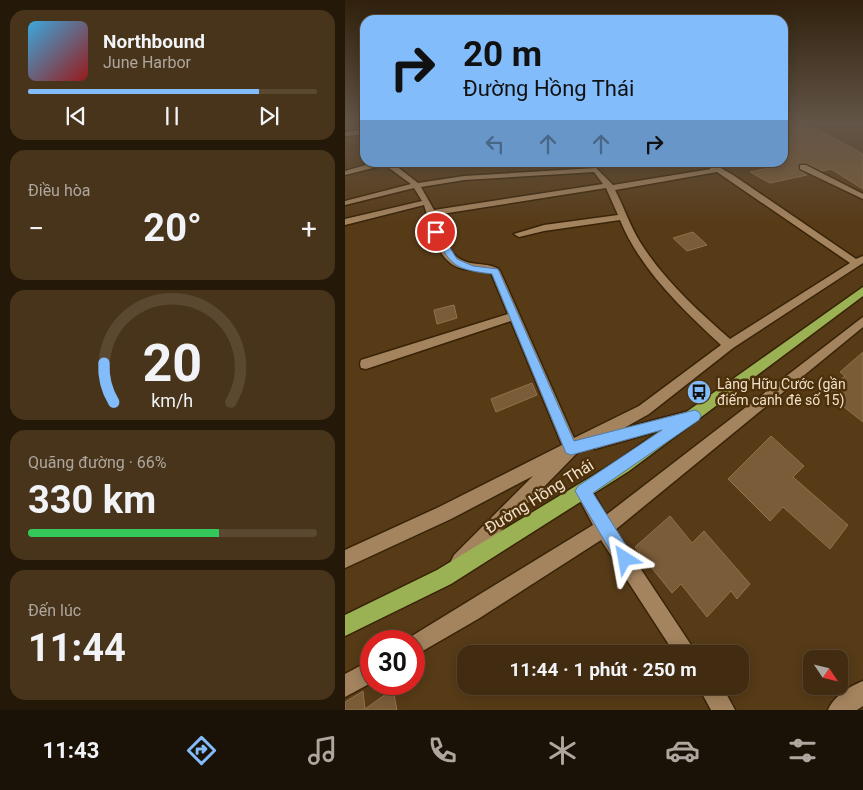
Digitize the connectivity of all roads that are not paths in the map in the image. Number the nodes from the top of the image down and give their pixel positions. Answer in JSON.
{"nodes":[{"id":1,"x":367,"y":167,"type":"edge"},
{"id":2,"x":392,"y":167,"type":"edge"},
{"id":3,"x":713,"y":167,"type":"edge"},
{"id":4,"x":803,"y":167,"type":"dead end"},
{"id":5,"x":718,"y":170,"type":"junction"},
{"id":6,"x":828,"y":172,"type":"dead end"},
{"id":7,"x":345,"y":173,"type":"edge"},
{"id":8,"x":818,"y":174,"type":"junction"},
{"id":9,"x":417,"y":185,"type":"junction"},
{"id":10,"x":610,"y":187,"type":"junction"},
{"id":11,"x":863,"y":197,"type":"edge"},
{"id":12,"x":345,"y":203,"type":"edge"},
{"id":13,"x":429,"y":207,"type":"junction"},
{"id":14,"x":622,"y":217,"type":"junction"},
{"id":15,"x":345,"y":222,"type":"edge"},
{"id":16,"x":519,"y":234,"type":"dead end"},
{"id":17,"x":860,"y":261,"type":"edge"},
{"id":18,"x":863,"y":291,"type":"edge"},
{"id":19,"x":513,"y":316,"type":"junction"},
{"id":20,"x":863,"y":322,"type":"edge"},
{"id":21,"x":729,"y":345,"type":"junction"},
{"id":22,"x":366,"y":364,"type":"dead end"},
{"id":23,"x":695,"y":416,"type":"junction"},
{"id":24,"x":571,"y":448,"type":"junction"},
{"id":25,"x":583,"y":491,"type":"junction"},
{"id":26,"x":604,"y":528,"type":"junction"},
{"id":27,"x":345,"y":559,"type":"edge"},
{"id":28,"x":444,"y":577,"type":"junction"},
{"id":29,"x":345,"y":626,"type":"edge"},
{"id":30,"x":425,"y":639,"type":"edge"},
{"id":31,"x":681,"y":645,"type":"edge"},
{"id":32,"x":360,"y":677,"type":"edge"},
{"id":33,"x":345,"y":686,"type":"edge"},
{"id":34,"x":863,"y":692,"type":"edge"},
{"id":35,"x":715,"y":695,"type":"edge"},
{"id":36,"x":725,"y":710,"type":"edge"},
{"id":37,"x":839,"y":710,"type":"edge"}],
"edges":[{"from":1,"to":7,"type":"street"},
{"from":2,"to":9,"type":"street"},
{"from":3,"to":5,"type":"street"},
{"from":4,"to":8,"type":"street"},
{"from":5,"to":10,"type":"street"},
{"from":5,"to":17,"type":"street"},
{"from":6,"to":8,"type":"street"},
{"from":8,"to":11,"type":"street"},
{"from":9,"to":10,"type":"street"},
{"from":9,"to":12,"type":"street"},
{"from":9,"to":13,"type":"street"},
{"from":10,"to":13,"type":"street"},
{"from":10,"to":14,"type":"street"},
{"from":13,"to":15,"type":"street"},
{"from":13,"to":19,"type":"street"},
{"from":14,"to":16,"type":"street"},
{"from":14,"to":21,"type":"street"},
{"from":17,"to":21,"type":"street"},
{"from":18,"to":23,"type":"main road","name":"Đường Hồng Thái"},
{"from":19,"to":22,"type":"street"},
{"from":19,"to":24,"type":"street"},
{"from":20,"to":26,"type":"street"},
{"from":21,"to":24,"type":"street"},
{"from":23,"to":24,"type":"street"},
{"from":23,"to":25,"type":"main road","name":"Đường Hồng Thái"},
{"from":24,"to":27,"type":"street"},
{"from":24,"to":28,"type":"street"},
{"from":25,"to":26,"type":"street"},
{"from":25,"to":28,"type":"main road","name":"Đường Hồng Thái"},
{"from":26,"to":30,"type":"street"},
{"from":26,"to":31,"type":"street"},
{"from":28,"to":29,"type":"main road","name":"Đường Hồng Thái"},
{"from":32,"to":33,"type":"street"},
{"from":34,"to":37,"type":"street"},
{"from":35,"to":36,"type":"street"}]}
